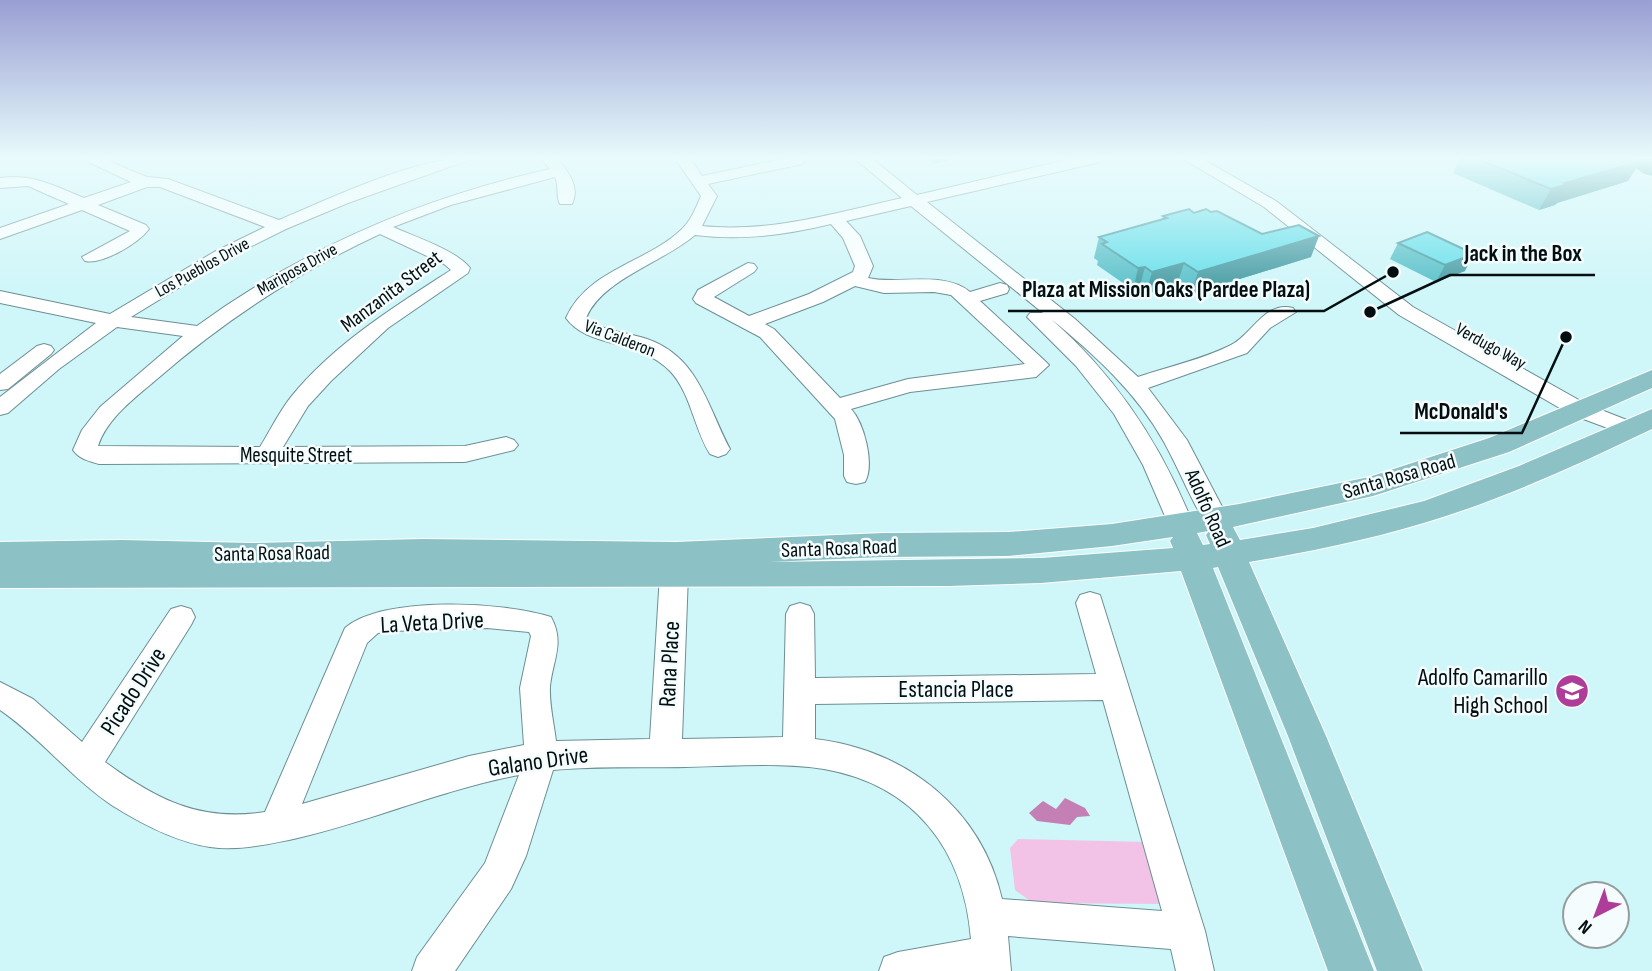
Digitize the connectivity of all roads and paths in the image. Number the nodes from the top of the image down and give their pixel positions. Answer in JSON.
{"nodes":[{"id":1,"x":80,"y":202,"type":"edge"},
{"id":2,"x":93,"y":202,"type":"edge"},
{"id":3,"x":199,"y":202,"type":"edge"},
{"id":4,"x":326,"y":202,"type":"edge"},
{"id":5,"x":335,"y":202,"type":"edge"},
{"id":6,"x":444,"y":202,"type":"edge"},
{"id":7,"x":707,"y":202,"type":"edge"},
{"id":8,"x":905,"y":202,"type":"edge"},
{"id":9,"x":906,"y":202,"type":"joint"},
{"id":10,"x":1267,"y":202,"type":"edge"},
{"id":11,"x":1281,"y":202,"type":"edge"},
{"id":12,"x":86,"y":205,"type":"junction"},
{"id":13,"x":835,"y":219,"type":"junction"},
{"id":14,"x":265,"y":227,"type":"junction"},
{"id":15,"x":379,"y":227,"type":"junction"},
{"id":16,"x":693,"y":230,"type":"junction"},
{"id":17,"x":0,"y":234,"type":"edge"},
{"id":18,"x":91,"y":257,"type":"dead end"},
{"id":19,"x":748,"y":268,"type":"dead end"},
{"id":20,"x":855,"y":280,"type":"junction"},
{"id":21,"x":1000,"y":289,"type":"junction"},
{"id":22,"x":0,"y":297,"type":"edge"},
{"id":23,"x":966,"y":299,"type":"junction"},
{"id":24,"x":22,"y":302,"type":"junction"},
{"id":25,"x":1286,"y":312,"type":"dead end"},
{"id":26,"x":0,"y":314,"type":"edge"},
{"id":27,"x":102,"y":318,"type":"junction"},
{"id":28,"x":751,"y":322,"type":"junction"},
{"id":29,"x":198,"y":332,"type":"junction"},
{"id":30,"x":1652,"y":378,"type":"edge"},
{"id":31,"x":0,"y":384,"type":"edge"},
{"id":32,"x":1134,"y":385,"type":"junction"},
{"id":33,"x":1586,"y":405,"type":"junction"},
{"id":34,"x":836,"y":407,"type":"junction"},
{"id":35,"x":0,"y":408,"type":"edge"},
{"id":36,"x":1640,"y":423,"type":"edge"},
{"id":37,"x":506,"y":445,"type":"dead end"},
{"id":38,"x":718,"y":449,"type":"dead end"},
{"id":39,"x":85,"y":450,"type":"joint"},
{"id":40,"x":267,"y":455,"type":"junction"},
{"id":41,"x":856,"y":477,"type":"dead end"},
{"id":42,"x":1215,"y":518,"type":"junction"},
{"id":43,"x":1200,"y":545,"type":"junction"},
{"id":44,"x":0,"y":554,"type":"edge"},
{"id":45,"x":674,"y":574,"type":"junction"},
{"id":46,"x":0,"y":576,"type":"edge"},
{"id":47,"x":1090,"y":603,"type":"dead end"},
{"id":48,"x":800,"y":614,"type":"dead end"},
{"id":49,"x":181,"y":617,"type":"dead end"},
{"id":50,"x":1114,"y":687,"type":"junction"},
{"id":51,"x":799,"y":691,"type":"junction"},
{"id":52,"x":0,"y":695,"type":"edge"},
{"id":53,"x":665,"y":753,"type":"junction"},
{"id":54,"x":799,"y":753,"type":"junction"},
{"id":55,"x":541,"y":757,"type":"junction"},
{"id":56,"x":85,"y":766,"type":"junction"},
{"id":57,"x":276,"y":826,"type":"junction"},
{"id":58,"x":986,"y":916,"type":"junction"},
{"id":59,"x":1186,"y":931,"type":"junction"},
{"id":60,"x":992,"y":963,"type":"edge"},
{"id":61,"x":432,"y":971,"type":"edge"},
{"id":62,"x":898,"y":971,"type":"edge"},
{"id":63,"x":1195,"y":971,"type":"edge"},
{"id":64,"x":1351,"y":971,"type":"edge"},
{"id":65,"x":1400,"y":971,"type":"edge"}],
"edges":[{"from":1,"to":12,"type":"street"},
{"from":2,"to":12,"type":"street"},
{"from":3,"to":14,"type":"street"},
{"from":4,"to":14,"type":"street","name":"Los Pueblos Drive"},
{"from":5,"to":14,"type":"street","name":"Los Pueblos Drive"},
{"from":6,"to":15,"type":"street","name":"Mariposa Drive"},
{"from":7,"to":16,"type":"street","name":"Via Calderon"},
{"from":8,"to":13,"type":"street"},
{"from":9,"to":21,"type":"street","name":"Adolfo Road"},
{"from":9,"to":32,"type":"street","name":"Adolfo Road"},
{"from":10,"to":33,"type":"street","name":"Verdugo Way"},
{"from":11,"to":33,"type":"street","name":"Verdugo Way"},
{"from":12,"to":17,"type":"street"},
{"from":12,"to":18,"type":"street"},
{"from":13,"to":16,"type":"street"},
{"from":13,"to":20,"type":"street"},
{"from":14,"to":27,"type":"street","name":"Los Pueblos Drive"},
{"from":15,"to":29,"type":"street","name":"Mariposa Drive"},
{"from":15,"to":40,"type":"street","name":"Manzanita Street"},
{"from":16,"to":38,"type":"street","name":"Via Calderon"},
{"from":19,"to":28,"type":"street"},
{"from":20,"to":23,"type":"street"},
{"from":20,"to":28,"type":"street"},
{"from":21,"to":23,"type":"street"},
{"from":21,"to":43,"type":"street","name":"Adolfo Road"},
{"from":22,"to":24,"type":"street"},
{"from":23,"to":34,"type":"street"},
{"from":24,"to":26,"type":"street"},
{"from":24,"to":27,"type":"street"},
{"from":25,"to":32,"type":"street"},
{"from":27,"to":29,"type":"street"},
{"from":27,"to":31,"type":"street","name":"Los Pueblos Drive"},
{"from":27,"to":35,"type":"street","name":"Los Pueblos Drive"},
{"from":28,"to":34,"type":"street"},
{"from":29,"to":39,"type":"street","name":"Mariposa Drive"},
{"from":30,"to":33,"type":"main road","name":"Santa Rosa Road"},
{"from":32,"to":42,"type":"street","name":"Adolfo Road"},
{"from":33,"to":36,"type":"street","name":"Verdugo Way"},
{"from":33,"to":42,"type":"main road","name":"Santa Rosa Road"},
{"from":34,"to":41,"type":"street"},
{"from":36,"to":43,"type":"main road","name":"Santa Rosa Road"},
{"from":37,"to":40,"type":"street","name":"Mesquite Street"},
{"from":39,"to":40,"type":"street","name":"Mesquite Street"},
{"from":42,"to":43,"type":"main road","name":"Adolfo Road"},
{"from":43,"to":44,"type":"main road","name":"Santa Rosa Road"},
{"from":43,"to":45,"type":"main road","name":"Santa Rosa Road"},
{"from":43,"to":64,"type":"main road","name":"Adolfo Road"},
{"from":43,"to":65,"type":"main road","name":"Adolfo Road"},
{"from":45,"to":46,"type":"main road","name":"Santa Rosa Road"},
{"from":45,"to":53,"type":"street","name":"Rana Place"},
{"from":47,"to":50,"type":"street"},
{"from":48,"to":51,"type":"street"},
{"from":49,"to":56,"type":"street","name":"Picado Drive"},
{"from":50,"to":51,"type":"street","name":"Estancia Place"},
{"from":50,"to":59,"type":"street"},
{"from":51,"to":54,"type":"street"},
{"from":52,"to":56,"type":"street","name":"Galano Drive"},
{"from":53,"to":54,"type":"street","name":"Galano Drive"},
{"from":53,"to":55,"type":"street","name":"Galano Drive"},
{"from":54,"to":58,"type":"street","name":"Galano Drive"},
{"from":55,"to":57,"type":"street","name":"Galano Drive"},
{"from":55,"to":57,"type":"street","name":"La Veta Drive"},
{"from":55,"to":61,"type":"street"},
{"from":56,"to":57,"type":"street","name":"Galano Drive"},
{"from":58,"to":59,"type":"street"},
{"from":58,"to":60,"type":"street","name":"Galano Drive"},
{"from":59,"to":63,"type":"street"},
{"from":60,"to":62,"type":"street"}]}
